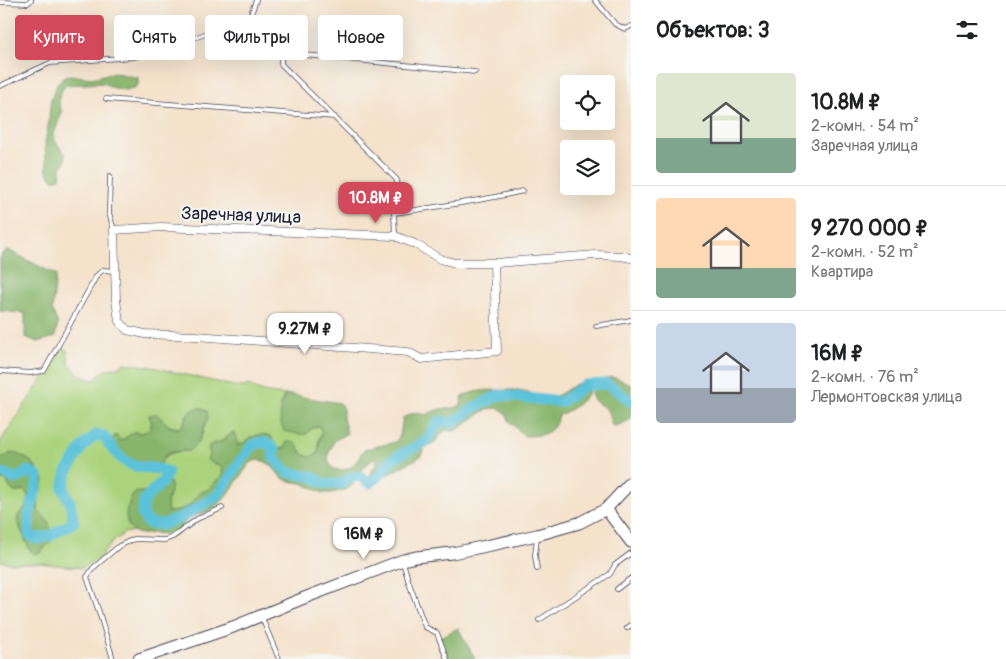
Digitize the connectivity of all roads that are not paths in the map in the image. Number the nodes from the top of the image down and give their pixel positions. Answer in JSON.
{"nodes":[{"id":1,"x":30,"y":0,"type":"edge"},
{"id":2,"x":256,"y":0,"type":"edge"},
{"id":3,"x":595,"y":0,"type":"edge"},
{"id":4,"x":0,"y":2,"type":"edge"},
{"id":5,"x":631,"y":26,"type":"edge"},
{"id":6,"x":475,"y":72,"type":"dead end"},
{"id":7,"x":0,"y":86,"type":"edge"},
{"id":8,"x":106,"y":99,"type":"dead end"},
{"id":9,"x":335,"y":117,"type":"junction"},
{"id":10,"x":110,"y":176,"type":"dead end"},
{"id":11,"x":523,"y":191,"type":"dead end"},
{"id":12,"x":394,"y":213,"type":"junction"},
{"id":13,"x":114,"y":230,"type":"junction"},
{"id":14,"x":395,"y":236,"type":"junction"},
{"id":15,"x":631,"y":258,"type":"edge"},
{"id":16,"x":494,"y":263,"type":"junction"},
{"id":17,"x":115,"y":271,"type":"junction"},
{"id":18,"x":631,"y":320,"type":"edge"},
{"id":19,"x":596,"y":326,"type":"dead end"},
{"id":20,"x":0,"y":371,"type":"edge"},
{"id":21,"x":631,"y":482,"type":"edge"},
{"id":22,"x":222,"y":508,"type":"dead end"},
{"id":23,"x":606,"y":510,"type":"junction"},
{"id":24,"x":537,"y":535,"type":"junction"},
{"id":25,"x":631,"y":542,"type":"edge"},
{"id":26,"x":631,"y":553,"type":"edge"},
{"id":27,"x":403,"y":560,"type":"junction"},
{"id":28,"x":538,"y":569,"type":"dead end"},
{"id":29,"x":631,"y":578,"type":"edge"},
{"id":30,"x":617,"y":589,"type":"dead end"},
{"id":31,"x":261,"y":616,"type":"junction"},
{"id":32,"x":539,"y":620,"type":"dead end"},
{"id":33,"x":113,"y":659,"type":"edge"},
{"id":34,"x":139,"y":659,"type":"edge"},
{"id":35,"x":280,"y":659,"type":"edge"},
{"id":36,"x":447,"y":659,"type":"edge"}],
"edges":[{"from":1,"to":4,"type":"lane"},
{"from":2,"to":7,"type":"lane"},
{"from":3,"to":5,"type":"lane"},
{"from":6,"to":9,"type":"lane"},
{"from":8,"to":9,"type":"lane"},
{"from":9,"to":12,"type":"lane"},
{"from":10,"to":13,"type":"lane"},
{"from":11,"to":12,"type":"lane"},
{"from":12,"to":14,"type":"lane"},
{"from":13,"to":14,"type":"street","name":"Заречная улица"},
{"from":13,"to":17,"type":"street"},
{"from":14,"to":16,"type":"street","name":"Заречная улица"},
{"from":15,"to":16,"type":"street","name":"Заречная улица"},
{"from":16,"to":17,"type":"street"},
{"from":17,"to":20,"type":"lane"},
{"from":18,"to":19,"type":"lane"},
{"from":21,"to":23,"type":"street"},
{"from":22,"to":33,"type":"lane"},
{"from":23,"to":24,"type":"street"},
{"from":23,"to":25,"type":"street"},
{"from":24,"to":27,"type":"street"},
{"from":24,"to":28,"type":"lane"},
{"from":26,"to":32,"type":"lane"},
{"from":27,"to":31,"type":"street"},
{"from":27,"to":36,"type":"lane"},
{"from":29,"to":30,"type":"lane"},
{"from":31,"to":34,"type":"street"},
{"from":31,"to":35,"type":"lane"}]}
